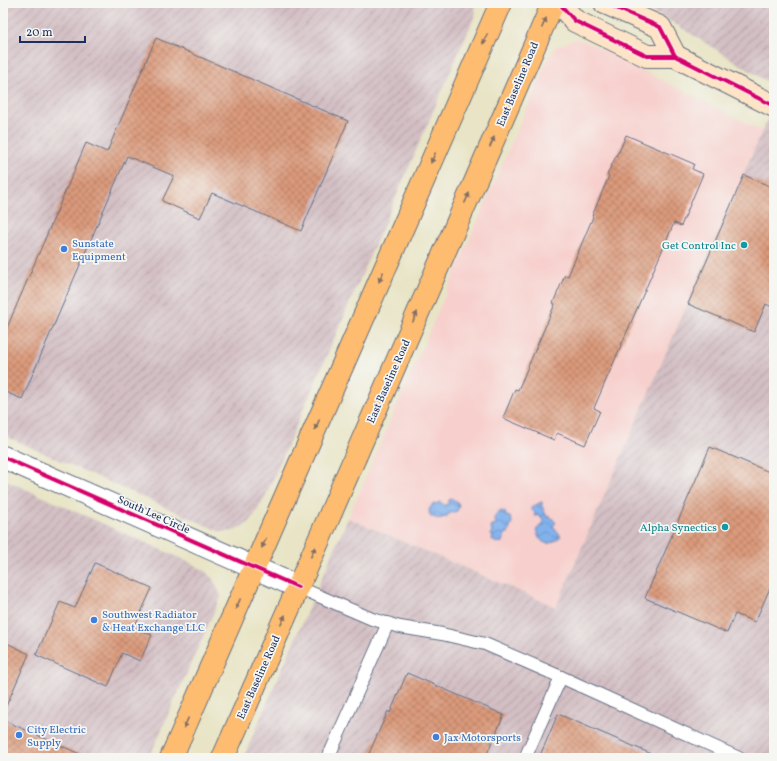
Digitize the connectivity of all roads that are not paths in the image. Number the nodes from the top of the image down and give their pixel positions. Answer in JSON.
{"nodes":[{"id":1,"x":501,"y":3,"type":"edge"},
{"id":2,"x":553,"y":3,"type":"edge"},
{"id":3,"x":559,"y":3,"type":"edge"},
{"id":4,"x":605,"y":3,"type":"edge"},
{"id":5,"x":675,"y":56,"type":"junction"},
{"id":6,"x":774,"y":106,"type":"edge"},
{"id":7,"x":3,"y":457,"type":"edge"},
{"id":8,"x":254,"y":568,"type":"junction"},
{"id":9,"x":298,"y":587,"type":"junction"},
{"id":10,"x":388,"y":624,"type":"junction"},
{"id":11,"x":561,"y":677,"type":"junction"},
{"id":12,"x":171,"y":758,"type":"edge"},
{"id":13,"x":223,"y":758,"type":"edge"},
{"id":14,"x":328,"y":758,"type":"edge"},
{"id":15,"x":525,"y":758,"type":"edge"},
{"id":16,"x":739,"y":758,"type":"edge"}],
"edges":[{"from":1,"to":8,"type":"main road","one_way":true},
{"from":9,"to":2,"type":"main road","name":"East Baseline Road","one_way":true},
{"from":3,"to":5,"type":"street"},
{"from":4,"to":5,"type":"street"},
{"from":5,"to":6,"type":"street"},
{"from":7,"to":8,"type":"street","name":"South Lee Circle"},
{"from":8,"to":9,"type":"street","name":"South Lee Circle"},
{"from":8,"to":12,"type":"main road","one_way":true},
{"from":9,"to":10,"type":"lane"},
{"from":13,"to":9,"type":"main road","name":"East Baseline Road","one_way":true},
{"from":10,"to":11,"type":"lane"},
{"from":10,"to":14,"type":"lane"},
{"from":11,"to":15,"type":"lane"},
{"from":11,"to":16,"type":"lane"}]}
